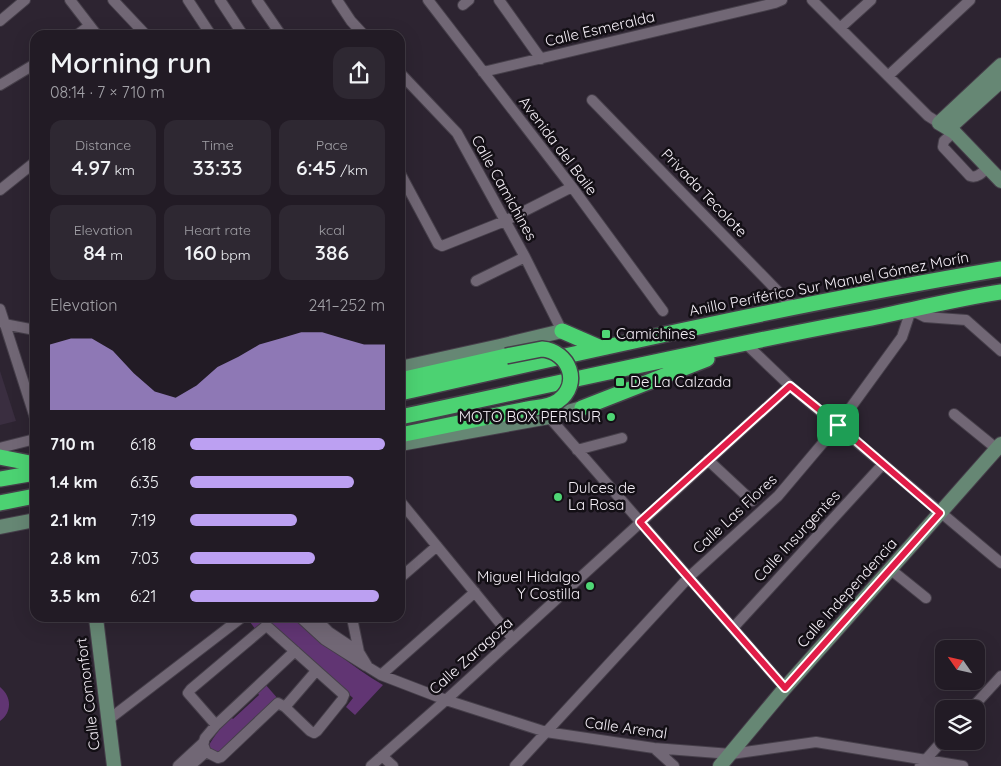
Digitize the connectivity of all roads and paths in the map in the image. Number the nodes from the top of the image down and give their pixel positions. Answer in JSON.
{"nodes":[{"id":1,"x":25,"y":0,"type":"edge"},
{"id":2,"x":70,"y":0,"type":"edge"},
{"id":3,"x":113,"y":0,"type":"edge"},
{"id":4,"x":188,"y":0,"type":"edge"},
{"id":5,"x":220,"y":0,"type":"edge"},
{"id":6,"x":257,"y":0,"type":"edge"},
{"id":7,"x":337,"y":0,"type":"edge"},
{"id":8,"x":428,"y":0,"type":"edge"},
{"id":9,"x":512,"y":0,"type":"edge"},
{"id":10,"x":782,"y":0,"type":"edge"},
{"id":11,"x":812,"y":0,"type":"edge"},
{"id":12,"x":871,"y":0,"type":"edge"},
{"id":13,"x":970,"y":0,"type":"edge"},
{"id":14,"x":500,"y":1,"type":"edge"},
{"id":15,"x":0,"y":21,"type":"edge"},
{"id":16,"x":89,"y":26,"type":"junction"},
{"id":17,"x":840,"y":28,"type":"junction"},
{"id":18,"x":84,"y":30,"type":"edge"},
{"id":19,"x":93,"y":30,"type":"edge"},
{"id":20,"x":141,"y":30,"type":"edge"},
{"id":21,"x":208,"y":30,"type":"edge"},
{"id":22,"x":240,"y":30,"type":"edge"},
{"id":23,"x":278,"y":30,"type":"edge"},
{"id":24,"x":359,"y":30,"type":"edge"},
{"id":25,"x":541,"y":59,"type":"junction"},
{"id":26,"x":1001,"y":65,"type":"edge"},
{"id":27,"x":30,"y":68,"type":"edge"},
{"id":28,"x":483,"y":72,"type":"junction"},
{"id":29,"x":888,"y":76,"type":"junction"},
{"id":30,"x":405,"y":78,"type":"edge"},
{"id":31,"x":1001,"y":81,"type":"edge"},
{"id":32,"x":0,"y":85,"type":"edge"},
{"id":33,"x":592,"y":100,"type":"dead end"},
{"id":34,"x":947,"y":128,"type":"junction"},
{"id":35,"x":30,"y":166,"type":"edge"},
{"id":36,"x":988,"y":167,"type":"junction"},
{"id":37,"x":1001,"y":181,"type":"edge"},
{"id":38,"x":405,"y":182,"type":"edge"},
{"id":39,"x":572,"y":187,"type":"junction"},
{"id":40,"x":0,"y":190,"type":"edge"},
{"id":41,"x":505,"y":220,"type":"junction"},
{"id":42,"x":526,"y":257,"type":"junction"},
{"id":43,"x":1001,"y":269,"type":"edge"},
{"id":44,"x":476,"y":281,"type":"dead end"},
{"id":45,"x":1001,"y":292,"type":"edge"},
{"id":46,"x":794,"y":308,"type":"junction"},
{"id":47,"x":0,"y":309,"type":"edge"},
{"id":48,"x":911,"y":310,"type":"junction"},
{"id":49,"x":663,"y":311,"type":"dead end"},
{"id":50,"x":4,"y":324,"type":"junction"},
{"id":51,"x":30,"y":329,"type":"edge"},
{"id":52,"x":562,"y":331,"type":"junction"},
{"id":53,"x":745,"y":343,"type":"junction"},
{"id":54,"x":601,"y":348,"type":"junction"},
{"id":55,"x":1001,"y":351,"type":"edge"},
{"id":56,"x":405,"y":364,"type":"edge"},
{"id":57,"x":405,"y":379,"type":"edge"},
{"id":58,"x":790,"y":386,"type":"junction"},
{"id":59,"x":405,"y":392,"type":"edge"},
{"id":60,"x":30,"y":403,"type":"edge"},
{"id":61,"x":582,"y":408,"type":"joint"},
{"id":62,"x":954,"y":414,"type":"dead end"},
{"id":63,"x":405,"y":416,"type":"edge"},
{"id":64,"x":549,"y":417,"type":"junction"},
{"id":65,"x":838,"y":425,"type":"junction"},
{"id":66,"x":405,"y":434,"type":"edge"},
{"id":67,"x":622,"y":438,"type":"dead end"},
{"id":68,"x":30,"y":440,"type":"edge"},
{"id":69,"x":405,"y":443,"type":"edge"},
{"id":70,"x":999,"y":446,"type":"edge"},
{"id":71,"x":0,"y":448,"type":"edge"},
{"id":72,"x":577,"y":450,"type":"junction"},
{"id":73,"x":0,"y":457,"type":"edge"},
{"id":74,"x":708,"y":460,"type":"junction"},
{"id":75,"x":30,"y":463,"type":"edge"},
{"id":76,"x":883,"y":464,"type":"junction"},
{"id":77,"x":30,"y":474,"type":"edge"},
{"id":78,"x":0,"y":479,"type":"edge"},
{"id":79,"x":30,"y":497,"type":"edge"},
{"id":80,"x":752,"y":501,"type":"dead end"},
{"id":81,"x":0,"y":504,"type":"edge"},
{"id":82,"x":405,"y":509,"type":"edge"},
{"id":83,"x":940,"y":513,"type":"junction"},
{"id":84,"x":30,"y":521,"type":"edge"},
{"id":85,"x":640,"y":522,"type":"junction"},
{"id":86,"x":0,"y":527,"type":"edge"},
{"id":87,"x":437,"y":546,"type":"junction"},
{"id":88,"x":1001,"y":563,"type":"edge"},
{"id":89,"x":890,"y":569,"type":"junction"},
{"id":90,"x":405,"y":574,"type":"edge"},
{"id":91,"x":689,"y":577,"type":"junction"},
{"id":92,"x":475,"y":592,"type":"junction"},
{"id":93,"x":926,"y":598,"type":"dead end"},
{"id":94,"x":96,"y":622,"type":"edge"},
{"id":95,"x":236,"y":622,"type":"edge"},
{"id":96,"x":306,"y":622,"type":"edge"},
{"id":97,"x":319,"y":622,"type":"edge"},
{"id":98,"x":354,"y":622,"type":"edge"},
{"id":99,"x":733,"y":628,"type":"junction"},
{"id":100,"x":513,"y":639,"type":"junction"},
{"id":101,"x":295,"y":651,"type":"junction"},
{"id":102,"x":359,"y":652,"type":"junction"},
{"id":103,"x":368,"y":667,"type":"junction"},
{"id":104,"x":316,"y":670,"type":"junction"},
{"id":105,"x":381,"y":674,"type":"junction"},
{"id":106,"x":1001,"y":676,"type":"edge"},
{"id":107,"x":785,"y":688,"type":"junction"},
{"id":108,"x":446,"y":700,"type":"junction"},
{"id":109,"x":979,"y":700,"type":"edge"},
{"id":110,"x":284,"y":707,"type":"junction"},
{"id":111,"x":108,"y":720,"type":"junction"},
{"id":112,"x":216,"y":725,"type":"junction"},
{"id":113,"x":546,"y":732,"type":"junction"},
{"id":114,"x":205,"y":747,"type":"junction"},
{"id":115,"x":654,"y":748,"type":"junction"},
{"id":116,"x":935,"y":750,"type":"edge"},
{"id":117,"x":731,"y":754,"type":"junction"},
{"id":118,"x":382,"y":756,"type":"junction"},
{"id":119,"x":923,"y":763,"type":"edge"},
{"id":120,"x":114,"y":766,"type":"edge"},
{"id":121,"x":178,"y":766,"type":"edge"},
{"id":122,"x":190,"y":766,"type":"edge"},
{"id":123,"x":371,"y":766,"type":"edge"},
{"id":124,"x":393,"y":766,"type":"edge"},
{"id":125,"x":516,"y":766,"type":"edge"},
{"id":126,"x":674,"y":766,"type":"edge"},
{"id":127,"x":720,"y":766,"type":"edge"},
{"id":128,"x":963,"y":766,"type":"edge"}],
"edges":[{"from":1,"to":15,"type":"street"},
{"from":2,"to":16,"type":"street"},
{"from":3,"to":20,"type":"street"},
{"from":4,"to":21,"type":"street"},
{"from":5,"to":22,"type":"street"},
{"from":6,"to":23,"type":"street"},
{"from":7,"to":24,"type":"street"},
{"from":8,"to":28,"type":"street","name":"Avenida del Baile"},
{"from":9,"to":14,"type":"street"},
{"from":10,"to":25,"type":"street","name":"Calle Esmeralda"},
{"from":11,"to":17,"type":"street"},
{"from":12,"to":17,"type":"street"},
{"from":13,"to":29,"type":"street"},
{"from":14,"to":25,"type":"street"},
{"from":16,"to":18,"type":"street"},
{"from":16,"to":19,"type":"street"},
{"from":17,"to":29,"type":"street"},
{"from":25,"to":28,"type":"street","name":"Calle Esmeralda"},
{"from":26,"to":34,"type":"street"},
{"from":27,"to":32,"type":"street"},
{"from":28,"to":39,"type":"street","name":"Avenida del Baile"},
{"from":29,"to":34,"type":"street"},
{"from":30,"to":41,"type":"street","name":"Calle Camichines"},
{"from":31,"to":34,"type":"street"},
{"from":33,"to":46,"type":"street","name":"Privada Tecolote"},
{"from":34,"to":36,"type":"street"},
{"from":34,"to":36,"type":"street"},
{"from":35,"to":40,"type":"street"},
{"from":36,"to":37,"type":"street"},
{"from":38,"to":41,"type":"street"},
{"from":39,"to":41,"type":"street"},
{"from":39,"to":49,"type":"street","name":"Avenida del Baile"},
{"from":41,"to":42,"type":"street","name":"Calle Camichines"},
{"from":42,"to":44,"type":"street"},
{"from":42,"to":52,"type":"street","name":"Calle Camichines"},
{"from":43,"to":46,"type":"highway","name":"Anillo Periférico Sur Manuel Gómez Morín"},
{"from":45,"to":48,"type":"highway"},
{"from":46,"to":54,"type":"highway","name":"Anillo Periférico Sur Manuel Gómez Morín"},
{"from":47,"to":50,"type":"street"},
{"from":48,"to":53,"type":"highway"},
{"from":48,"to":55,"type":"street"},
{"from":48,"to":65,"type":"street","name":"Calle Las Flores"},
{"from":50,"to":51,"type":"street"},
{"from":50,"to":60,"type":"street"},
{"from":52,"to":54,"type":"highway"},
{"from":52,"to":56,"type":"street"},
{"from":53,"to":58,"type":"street"},
{"from":53,"to":61,"type":"highway"},
{"from":53,"to":63,"type":"highway"},
{"from":54,"to":59,"type":"highway","name":"Anillo Periférico Sur Manuel Gómez Morín"},
{"from":57,"to":66,"type":"highway","bridge":true},
{"from":58,"to":65,"type":"street"},
{"from":58,"to":74,"type":"street","name":"Calle Zaragoza"},
{"from":61,"to":64,"type":"street"},
{"from":62,"to":70,"type":"street"},
{"from":64,"to":69,"type":"street"},
{"from":64,"to":72,"type":"street"},
{"from":65,"to":76,"type":"street"},
{"from":65,"to":91,"type":"street","name":"Calle Las Flores"},
{"from":67,"to":72,"type":"street"},
{"from":68,"to":71,"type":"street"},
{"from":70,"to":83,"type":"street","name":"Calle Independencia"},
{"from":72,"to":85,"type":"street"},
{"from":73,"to":75,"type":"highway"},
{"from":74,"to":80,"type":"street"},
{"from":74,"to":85,"type":"street","name":"Calle Zaragoza"},
{"from":76,"to":83,"type":"street"},
{"from":76,"to":99,"type":"street","name":"Calle Insurgentes"},
{"from":77,"to":78,"type":"highway"},
{"from":79,"to":81,"type":"highway"},
{"from":82,"to":87,"type":"street"},
{"from":83,"to":88,"type":"street"},
{"from":83,"to":89,"type":"street","name":"Calle Independencia"},
{"from":84,"to":86,"type":"street"},
{"from":85,"to":91,"type":"street"},
{"from":85,"to":100,"type":"street","name":"Calle Zaragoza"},
{"from":87,"to":90,"type":"street"},
{"from":87,"to":92,"type":"street"},
{"from":89,"to":93,"type":"street"},
{"from":89,"to":107,"type":"street","name":"Calle Independencia"},
{"from":91,"to":99,"type":"street"},
{"from":91,"to":113,"type":"street","name":"Calle Las Flores"},
{"from":92,"to":100,"type":"street"},
{"from":92,"to":105,"type":"street"},
{"from":94,"to":111,"type":"street","name":"Calle Comonfort"},
{"from":95,"to":111,"type":"street"},
{"from":96,"to":103,"type":"street","name":"Calle Arenal"},
{"from":97,"to":102,"type":"street"},
{"from":98,"to":102,"type":"street"},
{"from":99,"to":107,"type":"street"},
{"from":100,"to":108,"type":"street","name":"Calle Zaragoza"},
{"from":101,"to":104,"type":"street"},
{"from":101,"to":112,"type":"street"},
{"from":101,"to":112,"type":"street"},
{"from":102,"to":103,"type":"street"},
{"from":103,"to":105,"type":"street","name":"Calle Arenal"},
{"from":104,"to":110,"type":"street"},
{"from":104,"to":110,"type":"street"},
{"from":105,"to":108,"type":"street","name":"Calle Arenal"},
{"from":106,"to":109,"type":"street"},
{"from":107,"to":117,"type":"street","name":"Calle Independencia"},
{"from":108,"to":113,"type":"street","name":"Calle Arenal"},
{"from":108,"to":118,"type":"street","name":"Calle Zaragoza"},
{"from":110,"to":114,"type":"street"},
{"from":111,"to":120,"type":"street","name":"Calle Comonfort"},
{"from":112,"to":114,"type":"street"},
{"from":113,"to":115,"type":"street","name":"Calle Arenal"},
{"from":113,"to":125,"type":"street","name":"Calle Las Flores"},
{"from":114,"to":121,"type":"street"},
{"from":114,"to":122,"type":"street"},
{"from":115,"to":117,"type":"street","name":"Calle Arenal"},
{"from":115,"to":126,"type":"street"},
{"from":116,"to":119,"type":"street"},
{"from":117,"to":119,"type":"street","name":"Calle Arenal"},
{"from":117,"to":127,"type":"street","name":"Calle Independencia"},
{"from":118,"to":123,"type":"street","name":"Calle Zaragoza"},
{"from":118,"to":124,"type":"street"},
{"from":119,"to":128,"type":"street","name":"Calle Arenal"}]}
